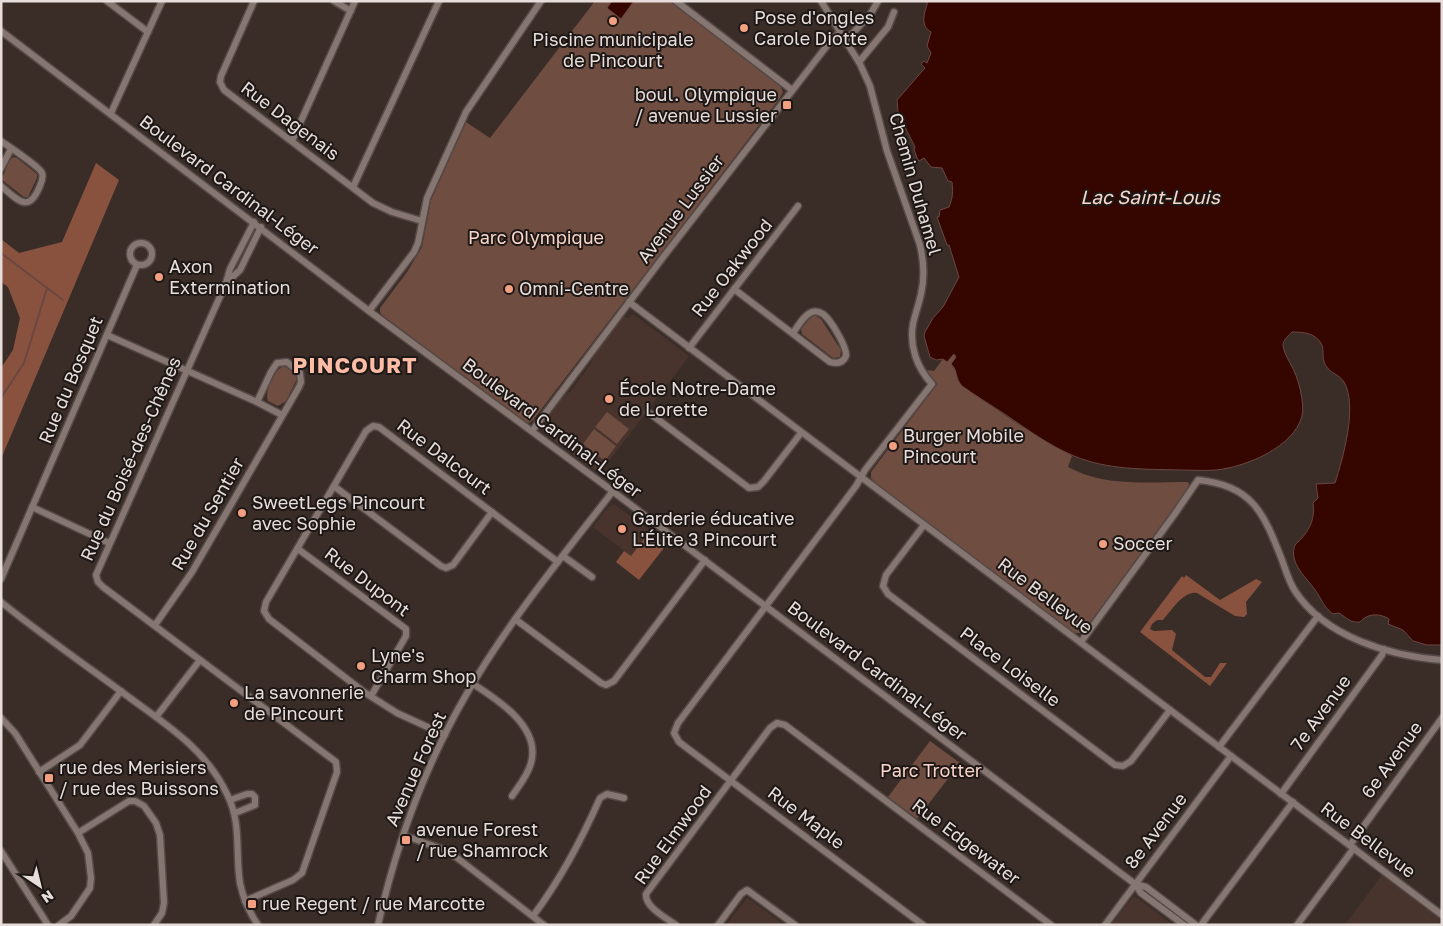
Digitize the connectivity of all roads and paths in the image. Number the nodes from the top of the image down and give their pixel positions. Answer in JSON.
{"nodes":[{"id":1,"x":107,"y":1,"type":"edge"},
{"id":2,"x":162,"y":1,"type":"edge"},
{"id":3,"x":254,"y":1,"type":"edge"},
{"id":4,"x":334,"y":1,"type":"edge"},
{"id":5,"x":355,"y":1,"type":"edge"},
{"id":6,"x":439,"y":1,"type":"edge"},
{"id":7,"x":541,"y":1,"type":"edge"},
{"id":8,"x":676,"y":1,"type":"edge"},
{"id":9,"x":821,"y":1,"type":"edge"},
{"id":10,"x":878,"y":1,"type":"edge"},
{"id":11,"x":351,"y":11,"type":"junction"},
{"id":12,"x":894,"y":12,"type":"dead end"},
{"id":13,"x":1,"y":31,"type":"edge"},
{"id":14,"x":148,"y":32,"type":"junction"},
{"id":15,"x":840,"y":32,"type":"junction"},
{"id":16,"x":845,"y":41,"type":"junction"},
{"id":17,"x":859,"y":62,"type":"junction"},
{"id":18,"x":792,"y":90,"type":"junction"},
{"id":19,"x":110,"y":113,"type":"junction"},
{"id":20,"x":1,"y":141,"type":"edge"},
{"id":21,"x":292,"y":141,"type":"junction"},
{"id":22,"x":11,"y":149,"type":"junction"},
{"id":23,"x":1,"y":168,"type":"edge"},
{"id":24,"x":1,"y":186,"type":"edge"},
{"id":25,"x":353,"y":187,"type":"junction"},
{"id":26,"x":798,"y":206,"type":"dead end"},
{"id":27,"x":422,"y":221,"type":"junction"},
{"id":28,"x":254,"y":222,"type":"junction"},
{"id":29,"x":261,"y":227,"type":"junction"},
{"id":30,"x":137,"y":265,"type":"dead end"},
{"id":31,"x":226,"y":283,"type":"junction"},
{"id":32,"x":734,"y":290,"type":"junction"},
{"id":33,"x":629,"y":302,"type":"junction"},
{"id":34,"x":369,"y":311,"type":"junction"},
{"id":35,"x":793,"y":332,"type":"junction"},
{"id":36,"x":107,"y":335,"type":"junction"},
{"id":37,"x":690,"y":348,"type":"junction"},
{"id":38,"x":187,"y":371,"type":"junction"},
{"id":39,"x":257,"y":402,"type":"junction"},
{"id":40,"x":648,"y":412,"type":"dead end"},
{"id":41,"x":282,"y":415,"type":"junction"},
{"id":42,"x":532,"y":430,"type":"junction"},
{"id":43,"x":801,"y":433,"type":"junction"},
{"id":44,"x":861,"y":478,"type":"junction"},
{"id":45,"x":335,"y":487,"type":"junction"},
{"id":46,"x":612,"y":491,"type":"junction"},
{"id":47,"x":32,"y":507,"type":"junction"},
{"id":48,"x":492,"y":512,"type":"junction"},
{"id":49,"x":924,"y":524,"type":"junction"},
{"id":50,"x":109,"y":543,"type":"junction"},
{"id":51,"x":298,"y":549,"type":"junction"},
{"id":52,"x":563,"y":556,"type":"junction"},
{"id":53,"x":705,"y":560,"type":"junction"},
{"id":54,"x":558,"y":562,"type":"junction"},
{"id":55,"x":592,"y":577,"type":"dead end"},
{"id":56,"x":1,"y":579,"type":"edge"},
{"id":57,"x":1,"y":602,"type":"edge"},
{"id":58,"x":766,"y":606,"type":"junction"},
{"id":59,"x":1318,"y":616,"type":"junction"},
{"id":60,"x":515,"y":619,"type":"junction"},
{"id":61,"x":155,"y":625,"type":"junction"},
{"id":62,"x":1080,"y":642,"type":"junction"},
{"id":63,"x":1384,"y":649,"type":"junction"},
{"id":64,"x":200,"y":660,"type":"junction"},
{"id":65,"x":1442,"y":660,"type":"edge"},
{"id":66,"x":473,"y":684,"type":"junction"},
{"id":67,"x":121,"y":691,"type":"junction"},
{"id":68,"x":371,"y":696,"type":"junction"},
{"id":69,"x":1170,"y":710,"type":"junction"},
{"id":70,"x":156,"y":717,"type":"junction"},
{"id":71,"x":1,"y":718,"type":"edge"},
{"id":72,"x":1442,"y":718,"type":"edge"},
{"id":73,"x":445,"y":736,"type":"junction"},
{"id":74,"x":1220,"y":747,"type":"junction"},
{"id":75,"x":1231,"y":756,"type":"junction"},
{"id":76,"x":39,"y":772,"type":"junction"},
{"id":77,"x":731,"y":781,"type":"junction"},
{"id":78,"x":1281,"y":794,"type":"junction"},
{"id":79,"x":512,"y":796,"type":"dead end"},
{"id":80,"x":624,"y":798,"type":"dead end"},
{"id":81,"x":230,"y":800,"type":"junction"},
{"id":82,"x":1292,"y":802,"type":"junction"},
{"id":83,"x":235,"y":813,"type":"junction"},
{"id":84,"x":78,"y":833,"type":"junction"},
{"id":85,"x":403,"y":835,"type":"junction"},
{"id":86,"x":1352,"y":847,"type":"junction"},
{"id":87,"x":2,"y":855,"type":"edge"},
{"id":88,"x":1135,"y":884,"type":"junction"},
{"id":89,"x":245,"y":900,"type":"junction"},
{"id":90,"x":1442,"y":915,"type":"edge"},
{"id":91,"x":533,"y":916,"type":"junction"},
{"id":92,"x":48,"y":925,"type":"edge"},
{"id":93,"x":59,"y":925,"type":"edge"},
{"id":94,"x":154,"y":925,"type":"edge"},
{"id":95,"x":258,"y":925,"type":"edge"},
{"id":96,"x":378,"y":925,"type":"edge"},
{"id":97,"x":544,"y":925,"type":"edge"},
{"id":98,"x":676,"y":925,"type":"edge"},
{"id":99,"x":718,"y":925,"type":"edge"},
{"id":100,"x":795,"y":925,"type":"edge"},
{"id":101,"x":922,"y":925,"type":"edge"},
{"id":102,"x":1051,"y":925,"type":"edge"},
{"id":103,"x":1104,"y":925,"type":"edge"},
{"id":104,"x":1184,"y":925,"type":"edge"},
{"id":105,"x":1196,"y":925,"type":"edge"},
{"id":106,"x":1201,"y":925,"type":"edge"},
{"id":107,"x":1297,"y":925,"type":"edge"}],
"edges":[{"from":1,"to":14,"type":"street"},
{"from":2,"to":14,"type":"street"},
{"from":3,"to":21,"type":"street","name":"Rue Dagenais"},
{"from":4,"to":11,"type":"street"},
{"from":5,"to":11,"type":"street"},
{"from":6,"to":25,"type":"street"},
{"from":7,"to":27,"type":"street"},
{"from":8,"to":18,"type":"street"},
{"from":9,"to":15,"type":"street","name":"Chemin Duhamel"},
{"from":10,"to":16,"type":"street"},
{"from":11,"to":21,"type":"street"},
{"from":12,"to":17,"type":"street"},
{"from":13,"to":19,"type":"street","name":"Boulevard Cardinal-Léger"},
{"from":14,"to":19,"type":"street"},
{"from":15,"to":16,"type":"street","name":"Chemin Duhamel"},
{"from":15,"to":18,"type":"street","name":"Avenue Lussier"},
{"from":16,"to":17,"type":"street","name":"Chemin Duhamel"},
{"from":17,"to":44,"type":"street","name":"Chemin Duhamel"},
{"from":18,"to":33,"type":"street","name":"Avenue Lussier"},
{"from":19,"to":28,"type":"street","name":"Boulevard Cardinal-Léger"},
{"from":20,"to":22,"type":"street"},
{"from":21,"to":25,"type":"street","name":"Rue Dagenais"},
{"from":22,"to":23,"type":"street"},
{"from":22,"to":24,"type":"street"},
{"from":25,"to":27,"type":"street","name":"Rue Dagenais"},
{"from":26,"to":32,"type":"street","name":"Rue Oakwood"},
{"from":27,"to":34,"type":"street"},
{"from":28,"to":29,"type":"street","name":"Boulevard Cardinal-Léger"},
{"from":28,"to":31,"type":"street","name":"Rue du Boisé-des-Chênes"},
{"from":29,"to":31,"type":"street","name":"Rue du Boisé-des-Chênes"},
{"from":29,"to":34,"type":"street","name":"Boulevard Cardinal-Léger"},
{"from":30,"to":36,"type":"street","name":"Rue du Bosquet"},
{"from":31,"to":38,"type":"street","name":"Rue du Boisé-des-Chênes"},
{"from":32,"to":35,"type":"street"},
{"from":32,"to":37,"type":"street","name":"Rue Oakwood"},
{"from":33,"to":37,"type":"street","name":"Rue Bellevue"},
{"from":33,"to":42,"type":"street","name":"Avenue Lussier"},
{"from":34,"to":42,"type":"street","name":"Boulevard Cardinal-Léger"},
{"from":35,"to":35,"type":"street"},
{"from":36,"to":38,"type":"street"},
{"from":36,"to":47,"type":"street","name":"Rue du Bosquet"},
{"from":37,"to":43,"type":"street","name":"Rue Bellevue"},
{"from":38,"to":39,"type":"street"},
{"from":38,"to":50,"type":"street","name":"Rue du Boisé-des-Chênes"},
{"from":39,"to":41,"type":"street"},
{"from":39,"to":41,"type":"street","name":"Rue du Sentier"},
{"from":40,"to":43,"type":"street"},
{"from":41,"to":61,"type":"street","name":"Rue du Sentier"},
{"from":42,"to":46,"type":"street","name":"Boulevard Cardinal-Léger"},
{"from":43,"to":44,"type":"street","name":"Rue Bellevue"},
{"from":44,"to":49,"type":"street","name":"Rue Bellevue"},
{"from":44,"to":58,"type":"street"},
{"from":45,"to":48,"type":"street"},
{"from":45,"to":48,"type":"street","name":"Rue Dalcourt"},
{"from":45,"to":51,"type":"street","name":"Rue Dalcourt"},
{"from":46,"to":52,"type":"street","name":"Avenue Forest"},
{"from":46,"to":53,"type":"street","name":"Boulevard Cardinal-Léger"},
{"from":47,"to":50,"type":"street"},
{"from":47,"to":56,"type":"street","name":"Rue du Bosquet"},
{"from":48,"to":54,"type":"street","name":"Rue Dalcourt"},
{"from":49,"to":62,"type":"street","name":"Rue Bellevue"},
{"from":49,"to":69,"type":"street","name":"Place Loiselle"},
{"from":50,"to":61,"type":"street","name":"Rue du Boisé-des-Chênes"},
{"from":51,"to":68,"type":"street","name":"Rue Dalcourt"},
{"from":51,"to":68,"type":"street","name":"Rue Dupont"},
{"from":52,"to":54,"type":"street","name":"Avenue Forest"},
{"from":52,"to":55,"type":"street"},
{"from":53,"to":58,"type":"street","name":"Boulevard Cardinal-Léger"},
{"from":53,"to":60,"type":"street"},
{"from":54,"to":60,"type":"street","name":"Avenue Forest"},
{"from":57,"to":67,"type":"street"},
{"from":58,"to":77,"type":"street","name":"Rue Maple"},
{"from":58,"to":88,"type":"street","name":"Boulevard Cardinal-Léger"},
{"from":59,"to":62,"type":"street"},
{"from":59,"to":63,"type":"street"},
{"from":59,"to":74,"type":"street"},
{"from":60,"to":66,"type":"street","name":"Avenue Forest"},
{"from":61,"to":64,"type":"street","name":"Rue du Boisé-des-Chênes"},
{"from":62,"to":69,"type":"street","name":"Rue Bellevue"},
{"from":63,"to":65,"type":"street"},
{"from":63,"to":78,"type":"street","name":"7e Avenue"},
{"from":64,"to":70,"type":"street"},
{"from":64,"to":89,"type":"street","name":"Rue du Boisé-des-Chênes"},
{"from":66,"to":73,"type":"street","name":"Avenue Forest"},
{"from":66,"to":79,"type":"street"},
{"from":67,"to":70,"type":"street"},
{"from":67,"to":76,"type":"street"},
{"from":68,"to":73,"type":"street","name":"Rue Dalcourt"},
{"from":69,"to":74,"type":"street","name":"Rue Bellevue"},
{"from":70,"to":81,"type":"street"},
{"from":71,"to":76,"type":"street"},
{"from":72,"to":86,"type":"street","name":"6e Avenue"},
{"from":73,"to":85,"type":"street","name":"Avenue Forest"},
{"from":74,"to":75,"type":"street","name":"Rue Bellevue"},
{"from":75,"to":78,"type":"street","name":"Rue Bellevue"},
{"from":75,"to":88,"type":"street","name":"8e Avenue"},
{"from":76,"to":84,"type":"street"},
{"from":77,"to":98,"type":"street","name":"Rue Elmwood"},
{"from":77,"to":101,"type":"street","name":"Rue Maple"},
{"from":77,"to":102,"type":"street","name":"Rue Edgewater"},
{"from":78,"to":82,"type":"street","name":"Rue Bellevue"},
{"from":80,"to":91,"type":"street"},
{"from":81,"to":83,"type":"street"},
{"from":81,"to":83,"type":"street"},
{"from":82,"to":86,"type":"street","name":"Rue Bellevue"},
{"from":82,"to":106,"type":"street"},
{"from":83,"to":89,"type":"street"},
{"from":84,"to":93,"type":"street"},
{"from":84,"to":94,"type":"street"},
{"from":85,"to":91,"type":"street"},
{"from":85,"to":96,"type":"street","name":"Avenue Forest"},
{"from":86,"to":90,"type":"street","name":"Rue Bellevue"},
{"from":86,"to":107,"type":"street","name":"6e Avenue"},
{"from":87,"to":92,"type":"street"},
{"from":88,"to":103,"type":"street","name":"8e Avenue"},
{"from":88,"to":104,"type":"street","name":"Boulevard Cardinal-Léger"},
{"from":88,"to":105,"type":"street","name":"Boulevard Cardinal-Léger"},
{"from":89,"to":95,"type":"street"},
{"from":91,"to":97,"type":"street"},
{"from":99,"to":100,"type":"street"}]}
